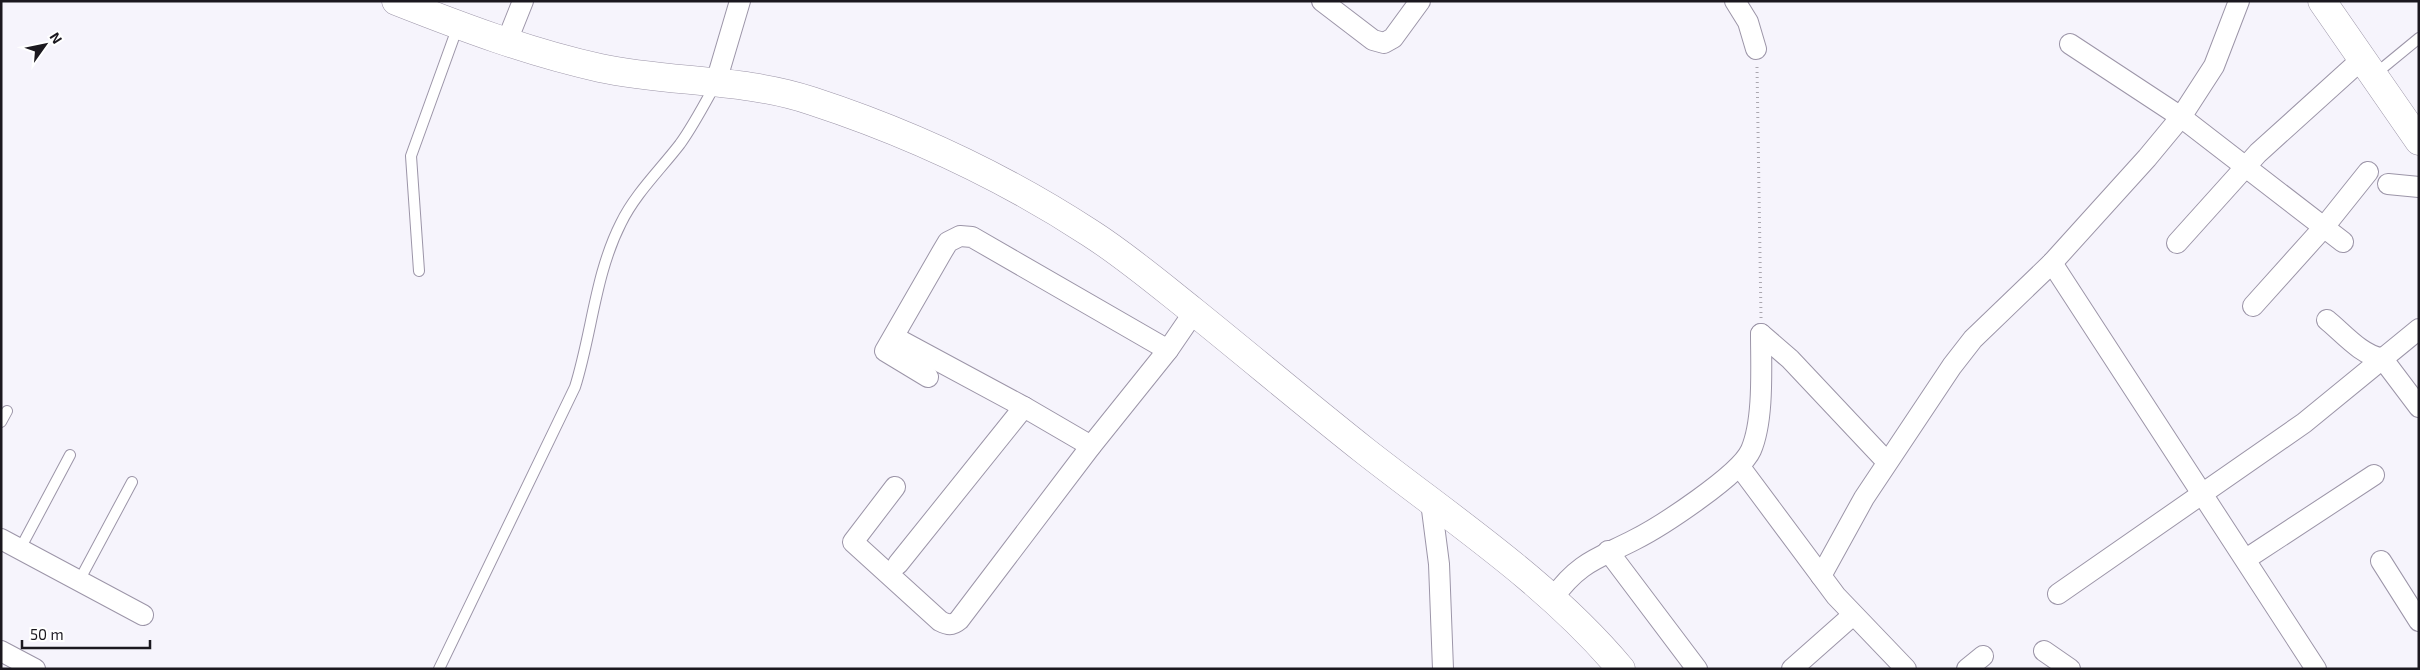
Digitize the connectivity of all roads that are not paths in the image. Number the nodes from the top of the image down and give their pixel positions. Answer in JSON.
{"nodes":[{"id":1,"x":523,"y":1,"type":"edge"},
{"id":2,"x":740,"y":1,"type":"edge"},
{"id":3,"x":1322,"y":1,"type":"edge"},
{"id":4,"x":1420,"y":1,"type":"edge"},
{"id":5,"x":1735,"y":1,"type":"edge"},
{"id":6,"x":2239,"y":1,"type":"edge"},
{"id":7,"x":2322,"y":1,"type":"edge"},
{"id":8,"x":414,"y":4,"type":"edge"},
{"id":9,"x":458,"y":25,"type":"junction"},
{"id":10,"x":2419,"y":38,"type":"edge"},
{"id":11,"x":507,"y":41,"type":"junction"},
{"id":12,"x":2070,"y":44,"type":"dead end"},
{"id":13,"x":1756,"y":49,"type":"road end"},
{"id":14,"x":2368,"y":67,"type":"junction"},
{"id":15,"x":716,"y":82,"type":"junction"},
{"id":16,"x":2181,"y":118,"type":"junction"},
{"id":17,"x":2419,"y":141,"type":"edge"},
{"id":18,"x":2246,"y":168,"type":"junction"},
{"id":19,"x":2368,"y":172,"type":"dead end"},
{"id":20,"x":2388,"y":184,"type":"dead end"},
{"id":21,"x":2419,"y":188,"type":"edge"},
{"id":22,"x":2324,"y":227,"type":"junction"},
{"id":23,"x":2343,"y":242,"type":"dead end"},
{"id":24,"x":2177,"y":243,"type":"dead end"},
{"id":25,"x":2052,"y":263,"type":"junction"},
{"id":26,"x":419,"y":271,"type":"dead end"},
{"id":27,"x":2253,"y":306,"type":"dead end"},
{"id":28,"x":1194,"y":312,"type":"junction"},
{"id":29,"x":2327,"y":320,"type":"dead end"},
{"id":30,"x":2419,"y":329,"type":"edge"},
{"id":31,"x":894,"y":337,"type":"junction"},
{"id":32,"x":1168,"y":350,"type":"junction"},
{"id":33,"x":2382,"y":358,"type":"junction"},
{"id":34,"x":928,"y":377,"type":"dead end"},
{"id":35,"x":1024,"y":407,"type":"junction"},
{"id":36,"x":2419,"y":408,"type":"edge"},
{"id":37,"x":7,"y":411,"type":"dead end"},
{"id":38,"x":1,"y":422,"type":"edge"},
{"id":39,"x":1091,"y":446,"type":"junction"},
{"id":40,"x":70,"y":455,"type":"dead end"},
{"id":41,"x":1887,"y":462,"type":"junction"},
{"id":42,"x":1740,"y":467,"type":"junction"},
{"id":43,"x":2374,"y":475,"type":"dead end"},
{"id":44,"x":132,"y":482,"type":"dead end"},
{"id":45,"x":894,"y":486,"type":"dead end"},
{"id":46,"x":2204,"y":494,"type":"junction"},
{"id":47,"x":1431,"y":502,"type":"junction"},
{"id":48,"x":1,"y":539,"type":"edge"},
{"id":49,"x":20,"y":549,"type":"junction"},
{"id":50,"x":1608,"y":550,"type":"junction"},
{"id":51,"x":2246,"y":559,"type":"junction"},
{"id":52,"x":2381,"y":561,"type":"dead end"},
{"id":53,"x":898,"y":564,"type":"dead end"},
{"id":54,"x":1821,"y":576,"type":"junction"},
{"id":55,"x":79,"y":581,"type":"junction"},
{"id":56,"x":2058,"y":594,"type":"dead end"},
{"id":57,"x":1550,"y":595,"type":"junction"},
{"id":58,"x":142,"y":615,"type":"dead end"},
{"id":59,"x":1853,"y":615,"type":"junction"},
{"id":60,"x":2419,"y":621,"type":"edge"},
{"id":61,"x":2044,"y":650,"type":"dead end"},
{"id":62,"x":1,"y":651,"type":"edge"},
{"id":63,"x":1983,"y":656,"type":"dead end"},
{"id":64,"x":34,"y":669,"type":"edge"},
{"id":65,"x":439,"y":669,"type":"edge"},
{"id":66,"x":1443,"y":669,"type":"edge"},
{"id":67,"x":1621,"y":669,"type":"edge"},
{"id":68,"x":1697,"y":669,"type":"edge"},
{"id":69,"x":1792,"y":669,"type":"edge"},
{"id":70,"x":1906,"y":669,"type":"edge"},
{"id":71,"x":1968,"y":669,"type":"edge"},
{"id":72,"x":2070,"y":669,"type":"edge"},
{"id":73,"x":2316,"y":669,"type":"edge"}],
"edges":[{"from":1,"to":11,"type":"street"},
{"from":2,"to":15,"type":"street"},
{"from":3,"to":4,"type":"street"},
{"from":5,"to":13,"type":"street"},
{"from":6,"to":16,"type":"street"},
{"from":7,"to":14,"type":"street"},
{"from":8,"to":9,"type":"street"},
{"from":9,"to":11,"type":"street"},
{"from":9,"to":26,"type":"lane"},
{"from":10,"to":14,"type":"lane"},
{"from":11,"to":15,"type":"street"},
{"from":12,"to":16,"type":"street"},
{"from":14,"to":17,"type":"street"},
{"from":14,"to":18,"type":"street"},
{"from":15,"to":28,"type":"street"},
{"from":15,"to":65,"type":"lane"},
{"from":16,"to":18,"type":"street"},
{"from":16,"to":25,"type":"street"},
{"from":18,"to":22,"type":"street"},
{"from":18,"to":24,"type":"street"},
{"from":19,"to":22,"type":"street"},
{"from":20,"to":21,"type":"street"},
{"from":22,"to":23,"type":"street"},
{"from":22,"to":27,"type":"street"},
{"from":25,"to":41,"type":"street"},
{"from":25,"to":46,"type":"street"},
{"from":28,"to":32,"type":"street"},
{"from":28,"to":47,"type":"street"},
{"from":29,"to":33,"type":"street"},
{"from":30,"to":33,"type":"street"},
{"from":31,"to":32,"type":"street"},
{"from":31,"to":34,"type":"street"},
{"from":31,"to":35,"type":"street"},
{"from":32,"to":39,"type":"street"},
{"from":33,"to":36,"type":"street"},
{"from":33,"to":46,"type":"street"},
{"from":35,"to":39,"type":"street"},
{"from":35,"to":53,"type":"street"},
{"from":37,"to":38,"type":"lane"},
{"from":39,"to":45,"type":"street"},
{"from":40,"to":49,"type":"lane"},
{"from":41,"to":42,"type":"street"},
{"from":41,"to":54,"type":"street"},
{"from":42,"to":50,"type":"street"},
{"from":42,"to":54,"type":"street"},
{"from":43,"to":51,"type":"street"},
{"from":44,"to":55,"type":"lane"},
{"from":46,"to":51,"type":"street"},
{"from":46,"to":56,"type":"street"},
{"from":47,"to":57,"type":"street"},
{"from":47,"to":66,"type":"street"},
{"from":48,"to":49,"type":"street"},
{"from":49,"to":55,"type":"street"},
{"from":50,"to":57,"type":"street"},
{"from":50,"to":68,"type":"street"},
{"from":51,"to":73,"type":"street"},
{"from":52,"to":60,"type":"street"},
{"from":54,"to":59,"type":"street"},
{"from":55,"to":58,"type":"street"},
{"from":57,"to":67,"type":"street"},
{"from":59,"to":69,"type":"street"},
{"from":59,"to":70,"type":"street"},
{"from":61,"to":72,"type":"street"},
{"from":62,"to":64,"type":"street"},
{"from":63,"to":71,"type":"street"}]}
